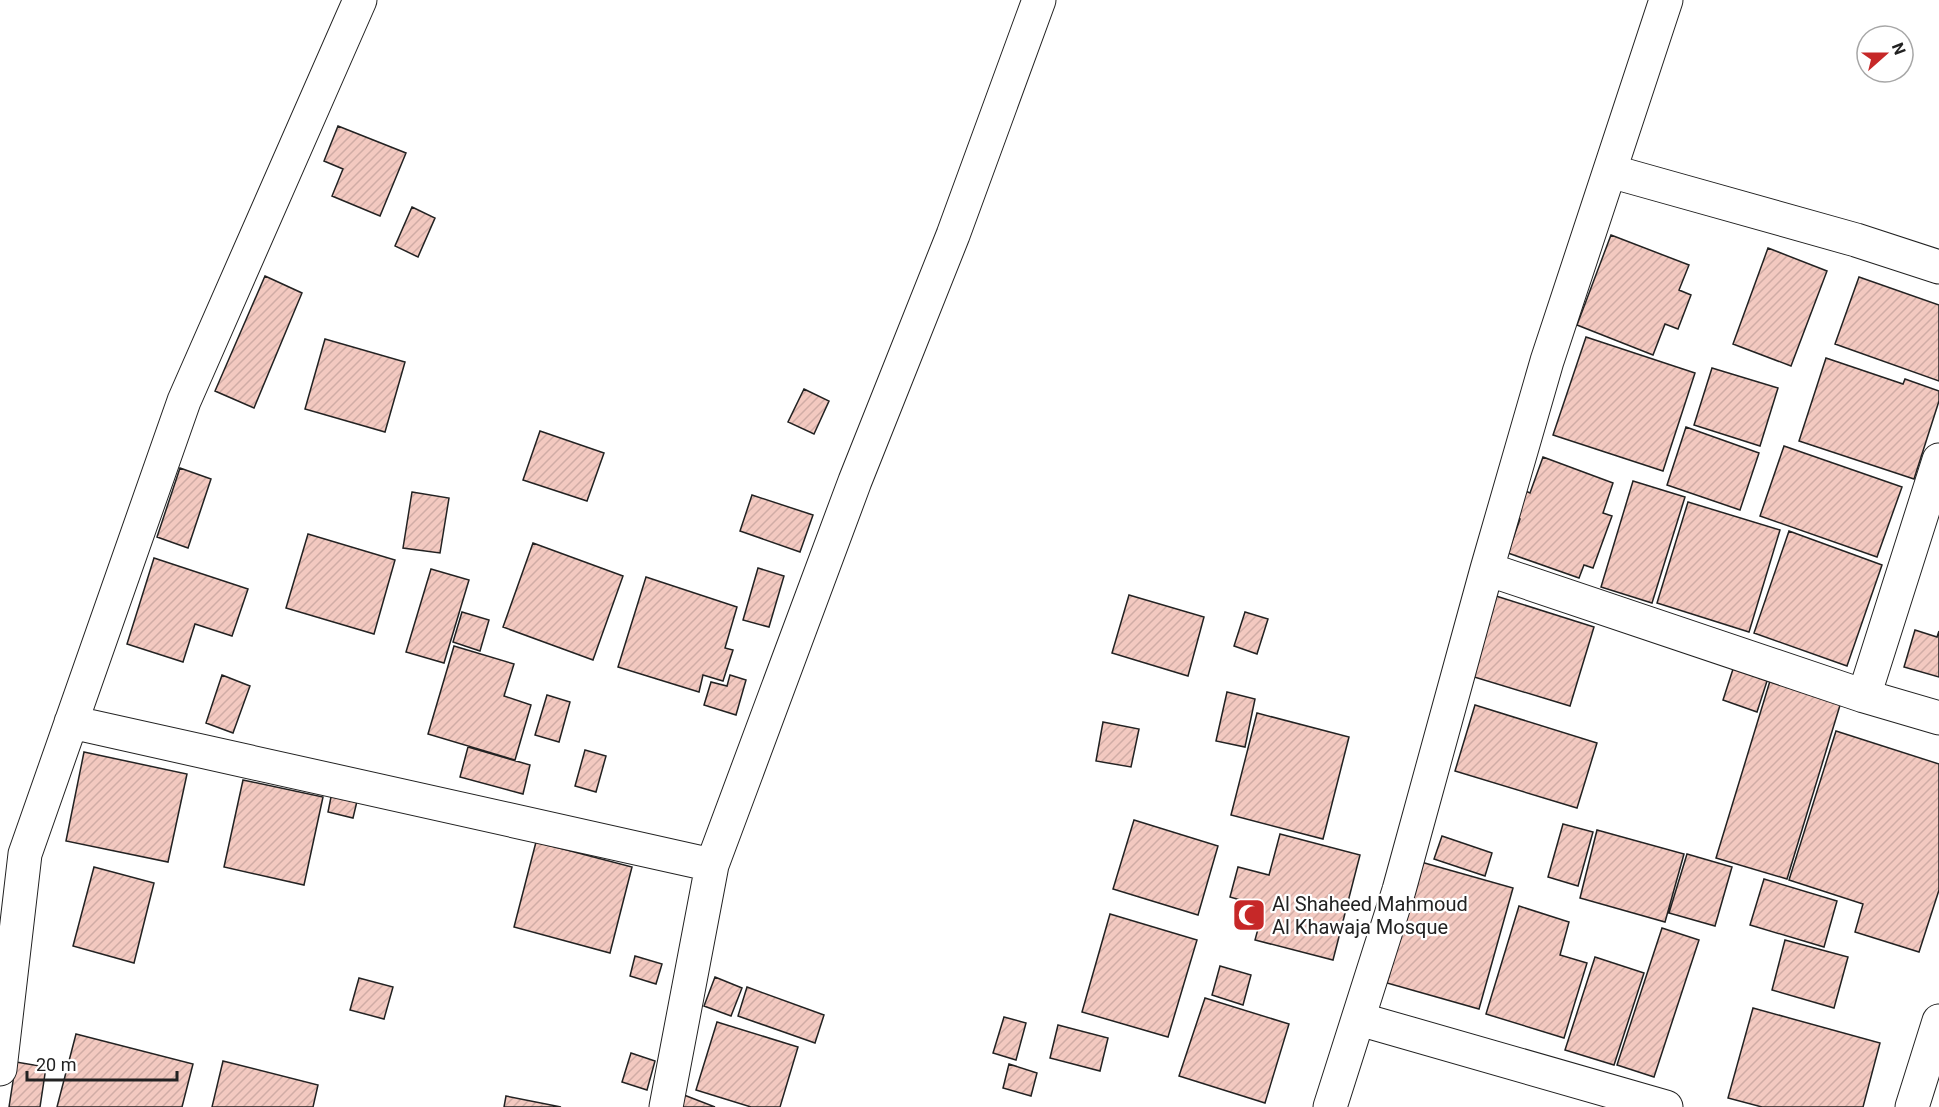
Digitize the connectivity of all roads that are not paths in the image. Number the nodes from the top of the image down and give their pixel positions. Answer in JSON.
{"nodes":[{"id":1,"x":360,"y":0,"type":"edge"},
{"id":2,"x":1039,"y":0,"type":"edge"},
{"id":3,"x":1666,"y":0,"type":"edge"},
{"id":4,"x":1610,"y":171,"type":"junction"},
{"id":5,"x":1939,"y":267,"type":"edge"},
{"id":6,"x":1939,"y":460,"type":"edge"},
{"id":7,"x":1487,"y":569,"type":"junction"},
{"id":8,"x":1864,"y":696,"type":"junction"},
{"id":9,"x":1939,"y":718,"type":"edge"},
{"id":10,"x":71,"y":722,"type":"junction"},
{"id":11,"x":712,"y":865,"type":"junction"},
{"id":12,"x":1359,"y":1019,"type":"junction"},
{"id":13,"x":1939,"y":1021,"type":"edge"},
{"id":14,"x":0,"y":1069,"type":"edge"},
{"id":15,"x":666,"y":1107,"type":"edge"},
{"id":16,"x":1330,"y":1107,"type":"edge"},
{"id":17,"x":1666,"y":1107,"type":"edge"},
{"id":18,"x":1912,"y":1107,"type":"edge"}],
"edges":[{"from":1,"to":10,"type":"street"},
{"from":2,"to":11,"type":"street"},
{"from":3,"to":4,"type":"street"},
{"from":4,"to":5,"type":"street"},
{"from":4,"to":7,"type":"street"},
{"from":6,"to":8,"type":"street"},
{"from":7,"to":8,"type":"street"},
{"from":7,"to":12,"type":"street"},
{"from":8,"to":9,"type":"street"},
{"from":10,"to":11,"type":"street"},
{"from":10,"to":14,"type":"street"},
{"from":11,"to":15,"type":"street"},
{"from":12,"to":16,"type":"street"},
{"from":12,"to":17,"type":"street"},
{"from":13,"to":18,"type":"street"}]}
